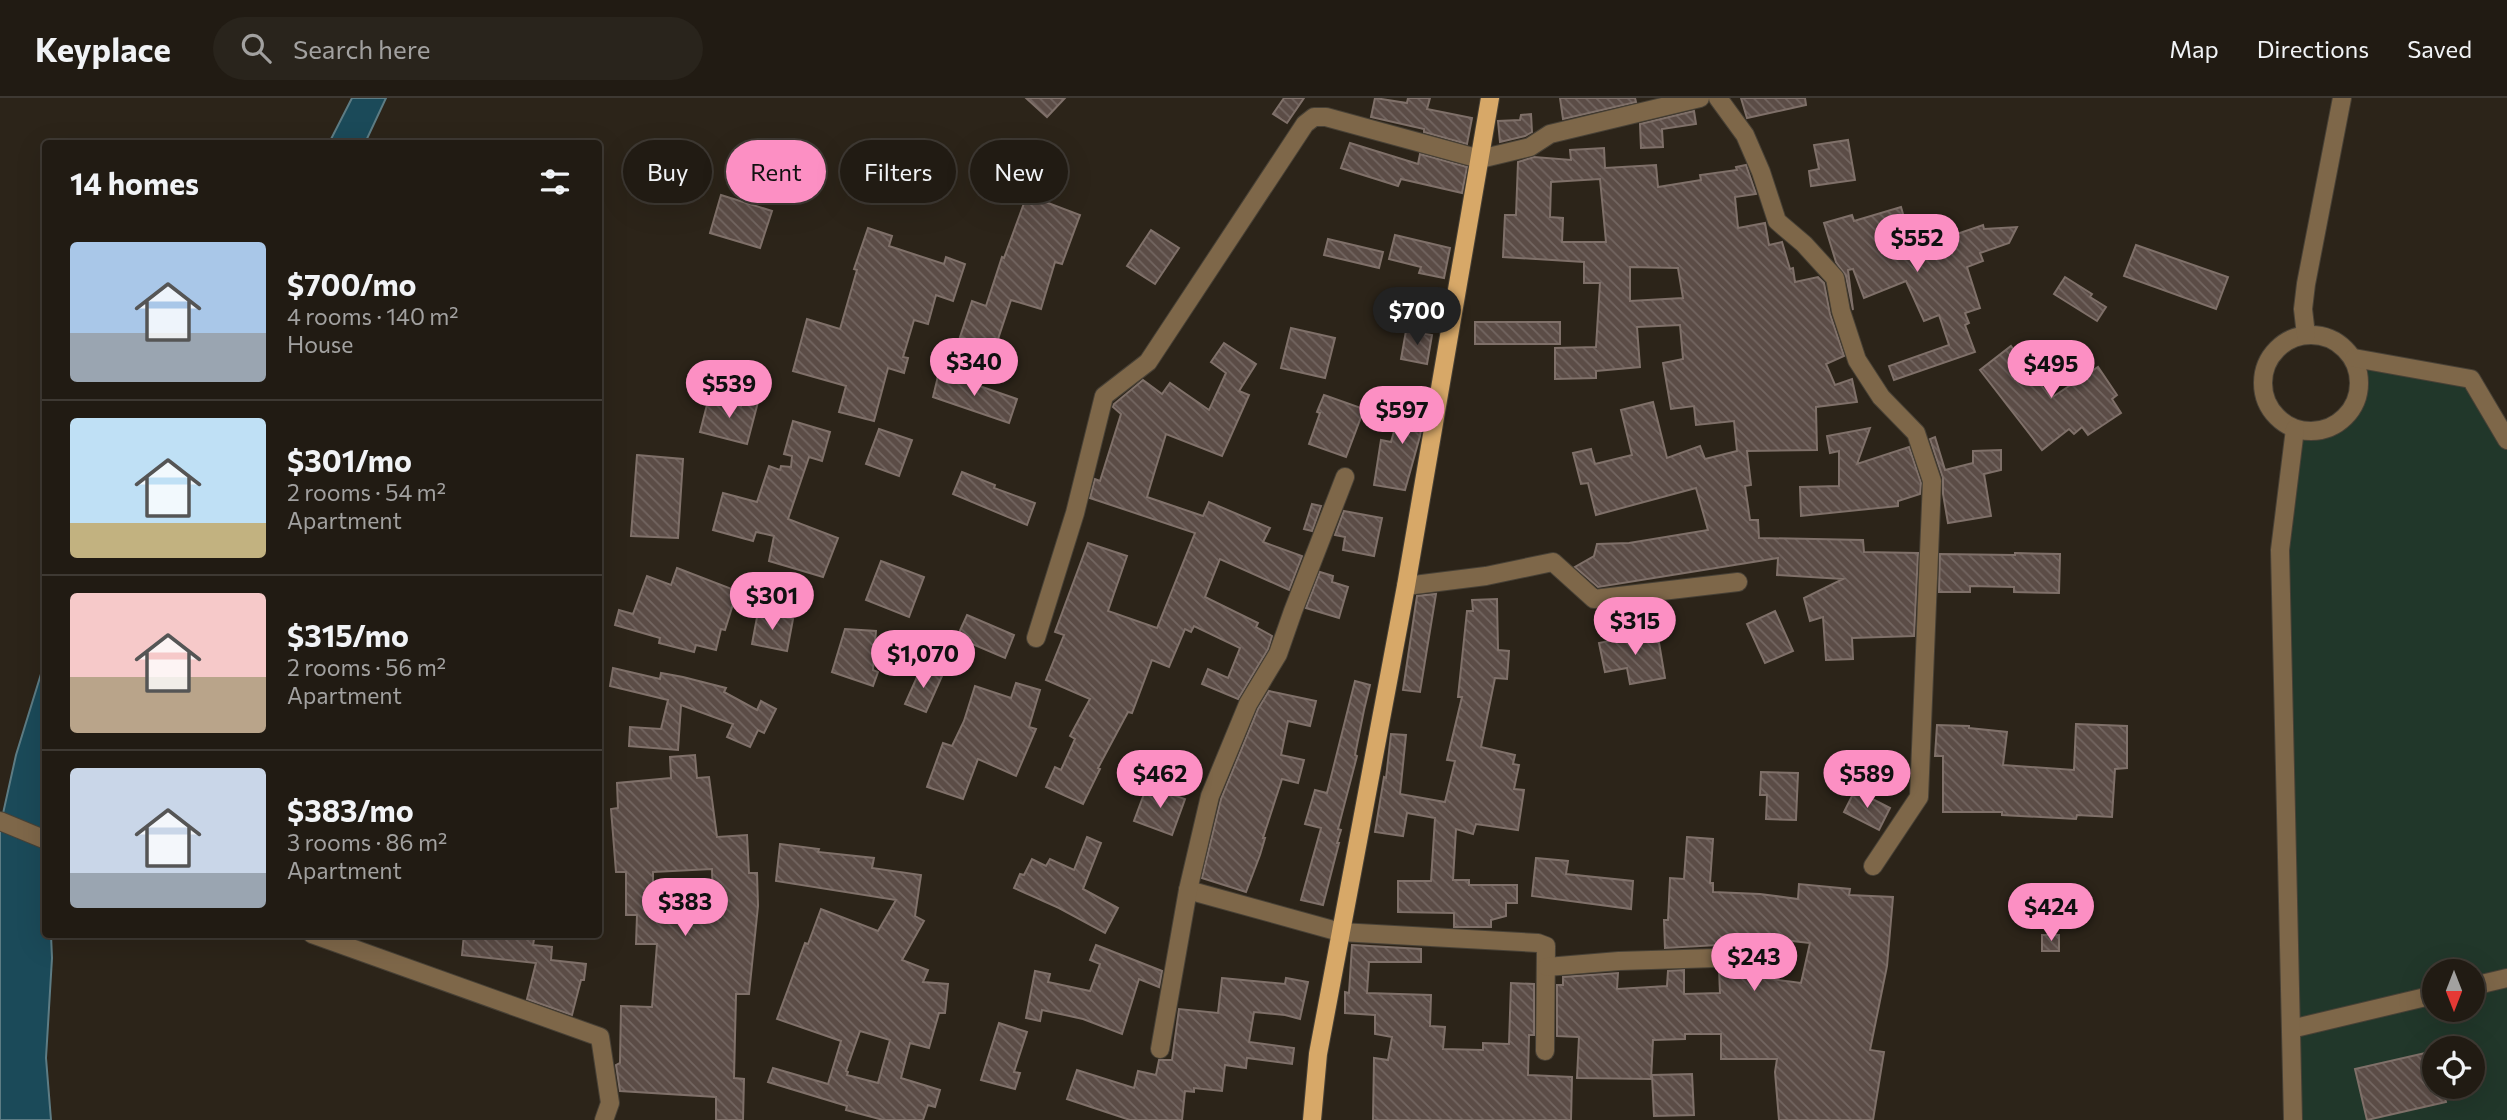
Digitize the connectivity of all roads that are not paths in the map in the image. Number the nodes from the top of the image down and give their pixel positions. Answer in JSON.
{"nodes":[{"id":1,"x":1490,"y":98,"type":"edge"},
{"id":2,"x":1700,"y":98,"type":"edge"},
{"id":3,"x":1718,"y":98,"type":"edge"},
{"id":4,"x":2342,"y":98,"type":"edge"},
{"id":5,"x":1480,"y":159,"type":"junction"},
{"id":6,"x":2306,"y":335,"type":"junction"},
{"id":7,"x":2354,"y":358,"type":"junction"},
{"id":8,"x":2295,"y":429,"type":"junction"},
{"id":9,"x":2507,"y":440,"type":"edge"},
{"id":10,"x":1345,"y":477,"type":"dead end"},
{"id":11,"x":1738,"y":582,"type":"dead end"},
{"id":12,"x":1406,"y":586,"type":"junction"},
{"id":13,"x":1036,"y":638,"type":"dead end"},
{"id":14,"x":0,"y":821,"type":"edge"},
{"id":15,"x":42,"y":838,"type":"edge"},
{"id":16,"x":1873,"y":866,"type":"dead end"},
{"id":17,"x":1188,"y":890,"type":"junction"},
{"id":18,"x":1340,"y":932,"type":"junction"},
{"id":19,"x":323,"y":938,"type":"edge"},
{"id":20,"x":1716,"y":958,"type":"dead end"},
{"id":21,"x":1547,"y":967,"type":"junction"},
{"id":22,"x":2507,"y":978,"type":"edge"},
{"id":23,"x":2485,"y":983,"type":"edge"},
{"id":24,"x":2422,"y":998,"type":"edge"},
{"id":25,"x":2291,"y":1029,"type":"junction"},
{"id":26,"x":1160,"y":1049,"type":"dead end"},
{"id":27,"x":1545,"y":1051,"type":"dead end"},
{"id":28,"x":604,"y":1120,"type":"edge"},
{"id":29,"x":1312,"y":1120,"type":"edge"},
{"id":30,"x":2293,"y":1120,"type":"edge"}],
"edges":[{"from":1,"to":5,"type":"main road"},
{"from":2,"to":5,"type":"street"},
{"from":3,"to":16,"type":"street"},
{"from":4,"to":6,"type":"street"},
{"from":5,"to":12,"type":"main road"},
{"from":5,"to":13,"type":"street"},
{"from":6,"to":7,"type":"street"},
{"from":6,"to":8,"type":"street"},
{"from":7,"to":8,"type":"street"},
{"from":7,"to":9,"type":"street"},
{"from":8,"to":25,"type":"street"},
{"from":10,"to":17,"type":"street"},
{"from":11,"to":12,"type":"street"},
{"from":12,"to":18,"type":"main road"},
{"from":14,"to":15,"type":"street"},
{"from":17,"to":18,"type":"street"},
{"from":17,"to":26,"type":"street"},
{"from":18,"to":21,"type":"street"},
{"from":18,"to":29,"type":"main road"},
{"from":19,"to":28,"type":"street"},
{"from":20,"to":21,"type":"street"},
{"from":21,"to":27,"type":"street"},
{"from":22,"to":23,"type":"street"},
{"from":24,"to":25,"type":"street"},
{"from":25,"to":30,"type":"street"}]}
